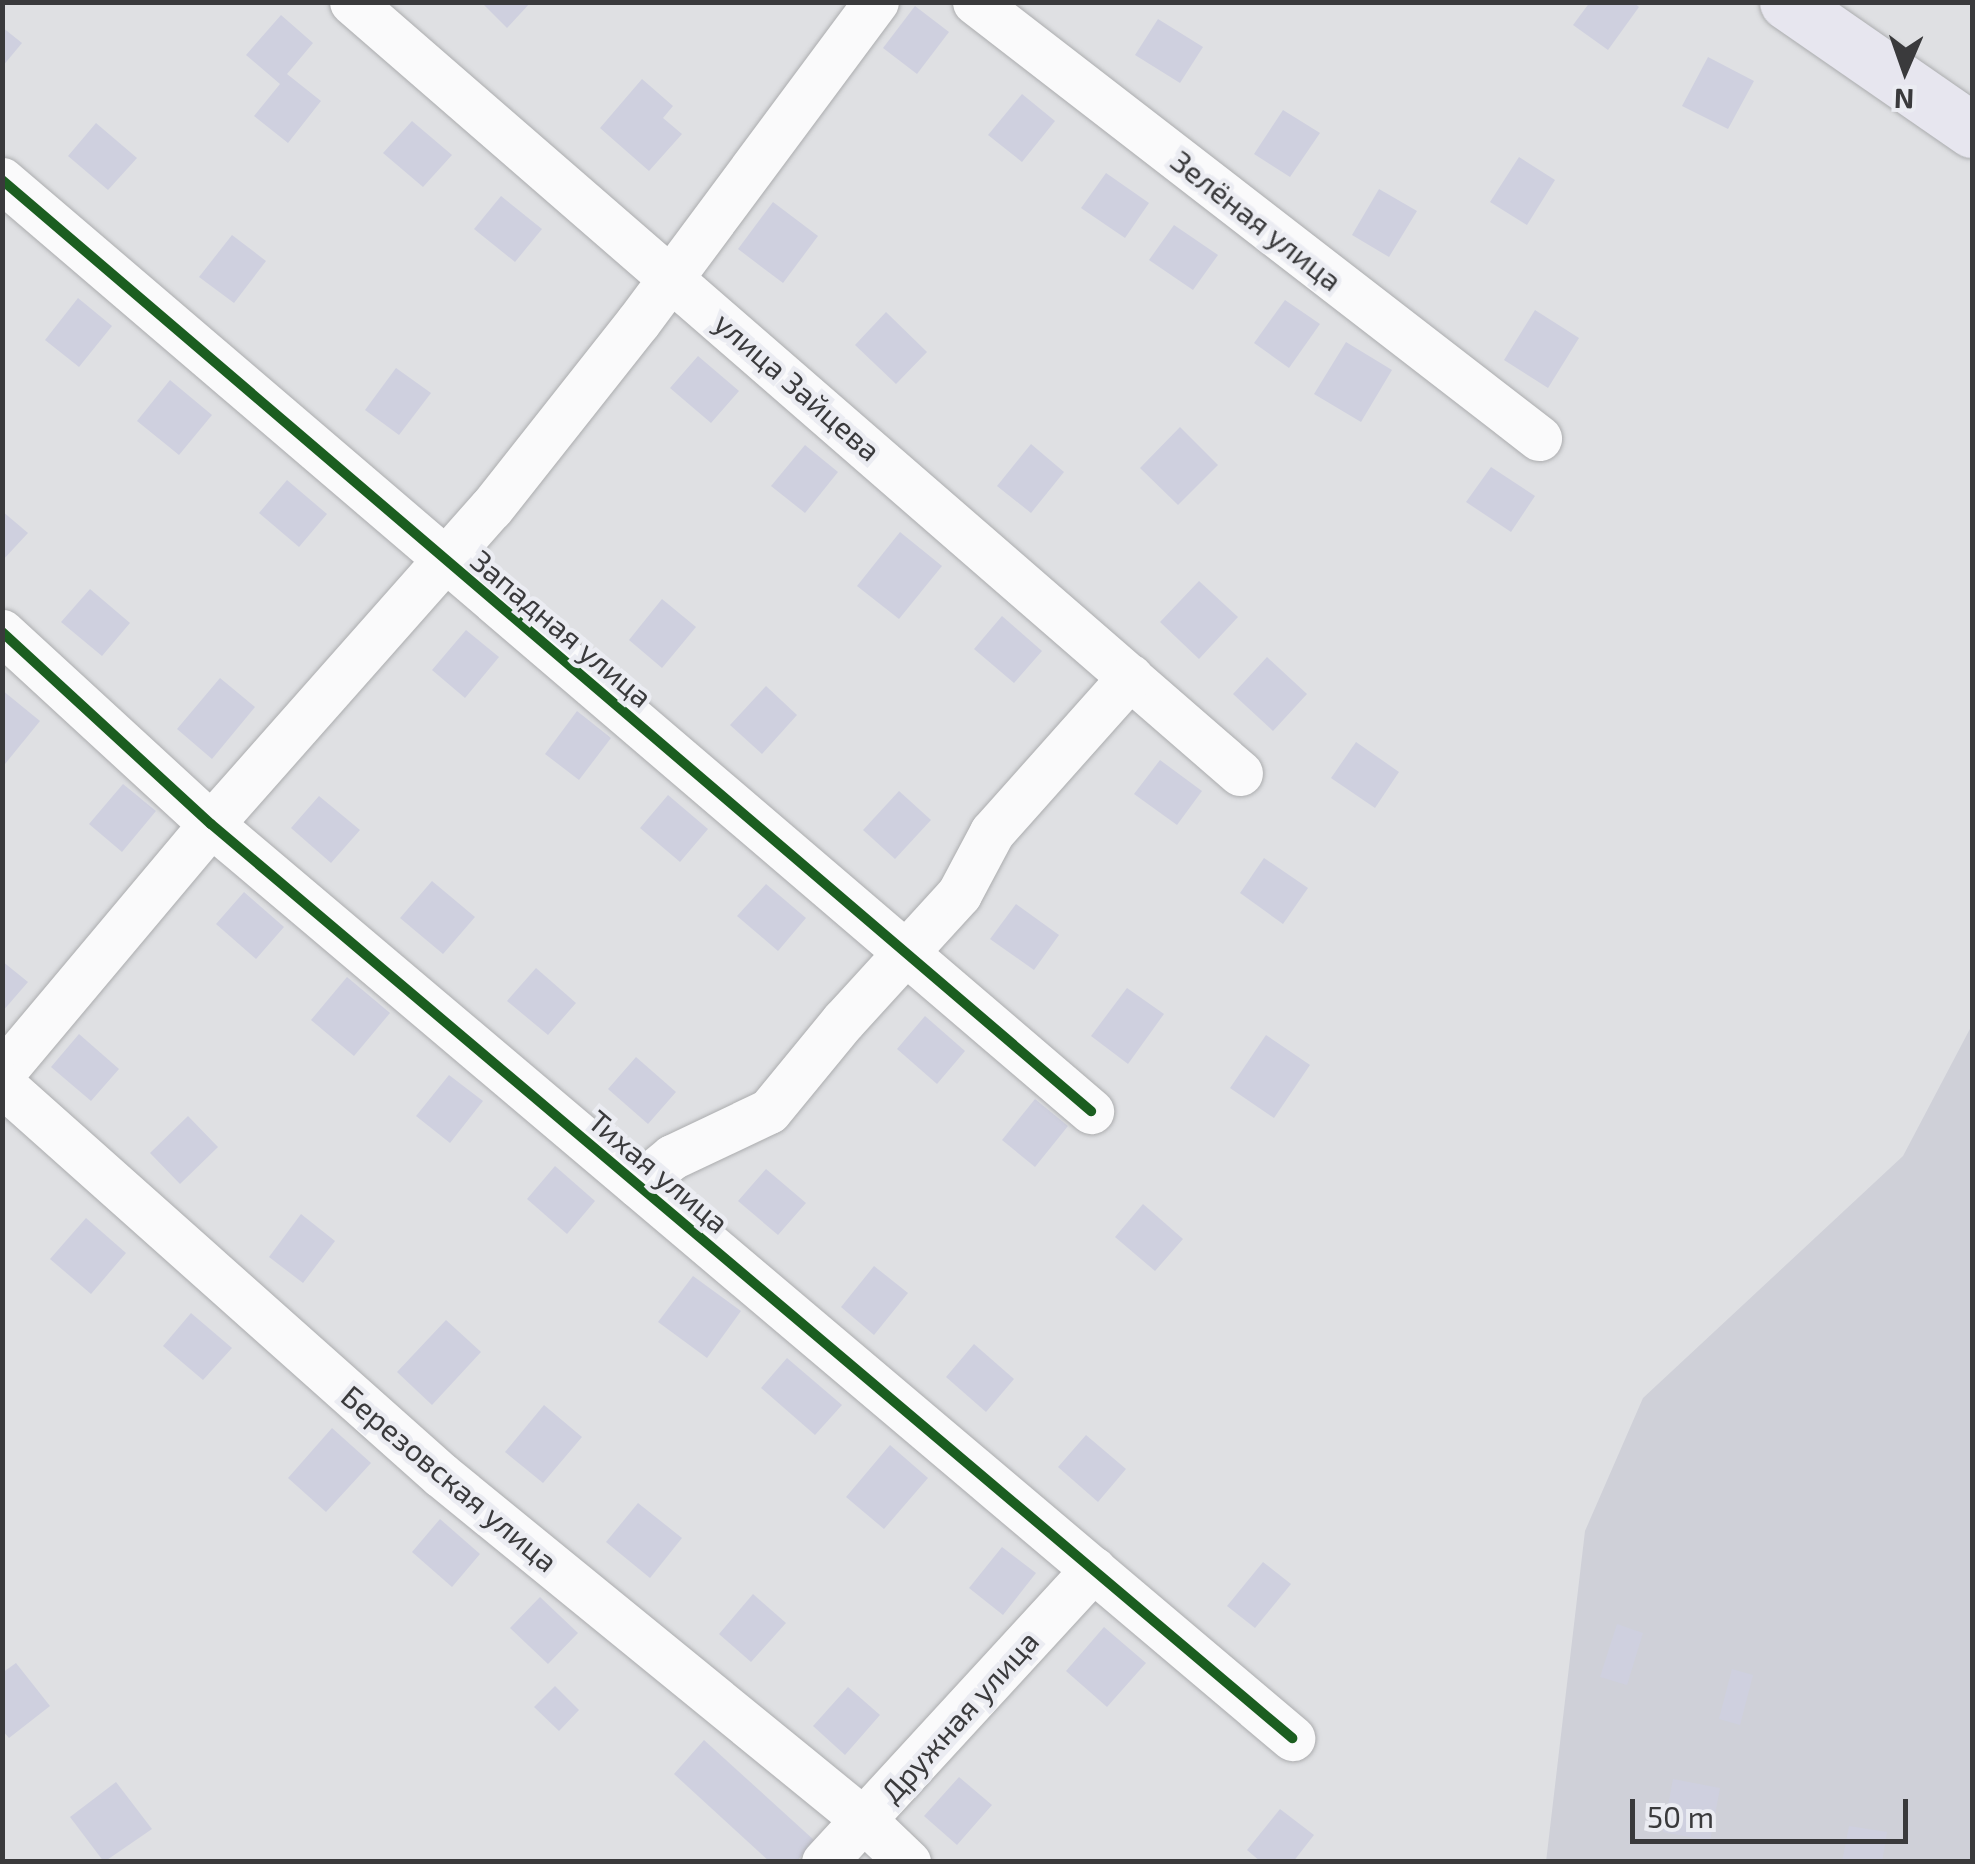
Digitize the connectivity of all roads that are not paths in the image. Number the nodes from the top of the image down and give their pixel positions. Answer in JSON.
{"nodes":[{"id":1,"x":352,"y":2,"type":"edge"},
{"id":2,"x":876,"y":2,"type":"edge"},
{"id":3,"x":975,"y":2,"type":"edge"},
{"id":4,"x":1787,"y":2,"type":"edge"},
{"id":5,"x":1972,"y":130,"type":"edge"},
{"id":6,"x":2,"y":180,"type":"edge"},
{"id":7,"x":672,"y":276,"type":"junction"},
{"id":8,"x":1539,"y":438,"type":"dead end"},
{"id":9,"x":444,"y":560,"type":"junction"},
{"id":10,"x":2,"y":632,"type":"edge"},
{"id":11,"x":1130,"y":677,"type":"junction"},
{"id":12,"x":1240,"y":773,"type":"dead end"},
{"id":13,"x":211,"y":824,"type":"junction"},
{"id":14,"x":906,"y":953,"type":"junction"},
{"id":15,"x":2,"y":1073,"type":"edge"},
{"id":16,"x":2,"y":1084,"type":"edge"},
{"id":17,"x":1091,"y":1111,"type":"dead end"},
{"id":18,"x":638,"y":1185,"type":"junction"},
{"id":19,"x":1093,"y":1569,"type":"junction"},
{"id":20,"x":1292,"y":1738,"type":"dead end"},
{"id":21,"x":864,"y":1820,"type":"junction"},
{"id":22,"x":824,"y":1862,"type":"edge"},
{"id":23,"x":908,"y":1862,"type":"edge"}],
"edges":[{"from":1,"to":7,"type":"street","name":"улица Зайцева"},
{"from":2,"to":7,"type":"street"},
{"from":3,"to":8,"type":"street","name":"Зелёная улица"},
{"from":4,"to":5,"type":"main road"},
{"from":6,"to":9,"type":"street","name":"Западная улица"},
{"from":7,"to":9,"type":"street"},
{"from":7,"to":11,"type":"street","name":"улица Зайцева"},
{"from":9,"to":13,"type":"street"},
{"from":9,"to":14,"type":"street","name":"Западная улица"},
{"from":10,"to":13,"type":"street","name":"Тихая улица"},
{"from":11,"to":12,"type":"street","name":"улица Зайцева"},
{"from":11,"to":14,"type":"street"},
{"from":13,"to":15,"type":"street"},
{"from":13,"to":18,"type":"street","name":"Тихая улица"},
{"from":14,"to":17,"type":"street","name":"Западная улица"},
{"from":14,"to":18,"type":"street"},
{"from":16,"to":21,"type":"street","name":"Березовская улица"},
{"from":18,"to":19,"type":"street","name":"Тихая улица"},
{"from":19,"to":20,"type":"street","name":"Тихая улица"},
{"from":19,"to":21,"type":"street","name":"Дружная улица"},
{"from":21,"to":22,"type":"street","name":"Дружная улица"},
{"from":21,"to":23,"type":"street","name":"Березовская улица"}]}
